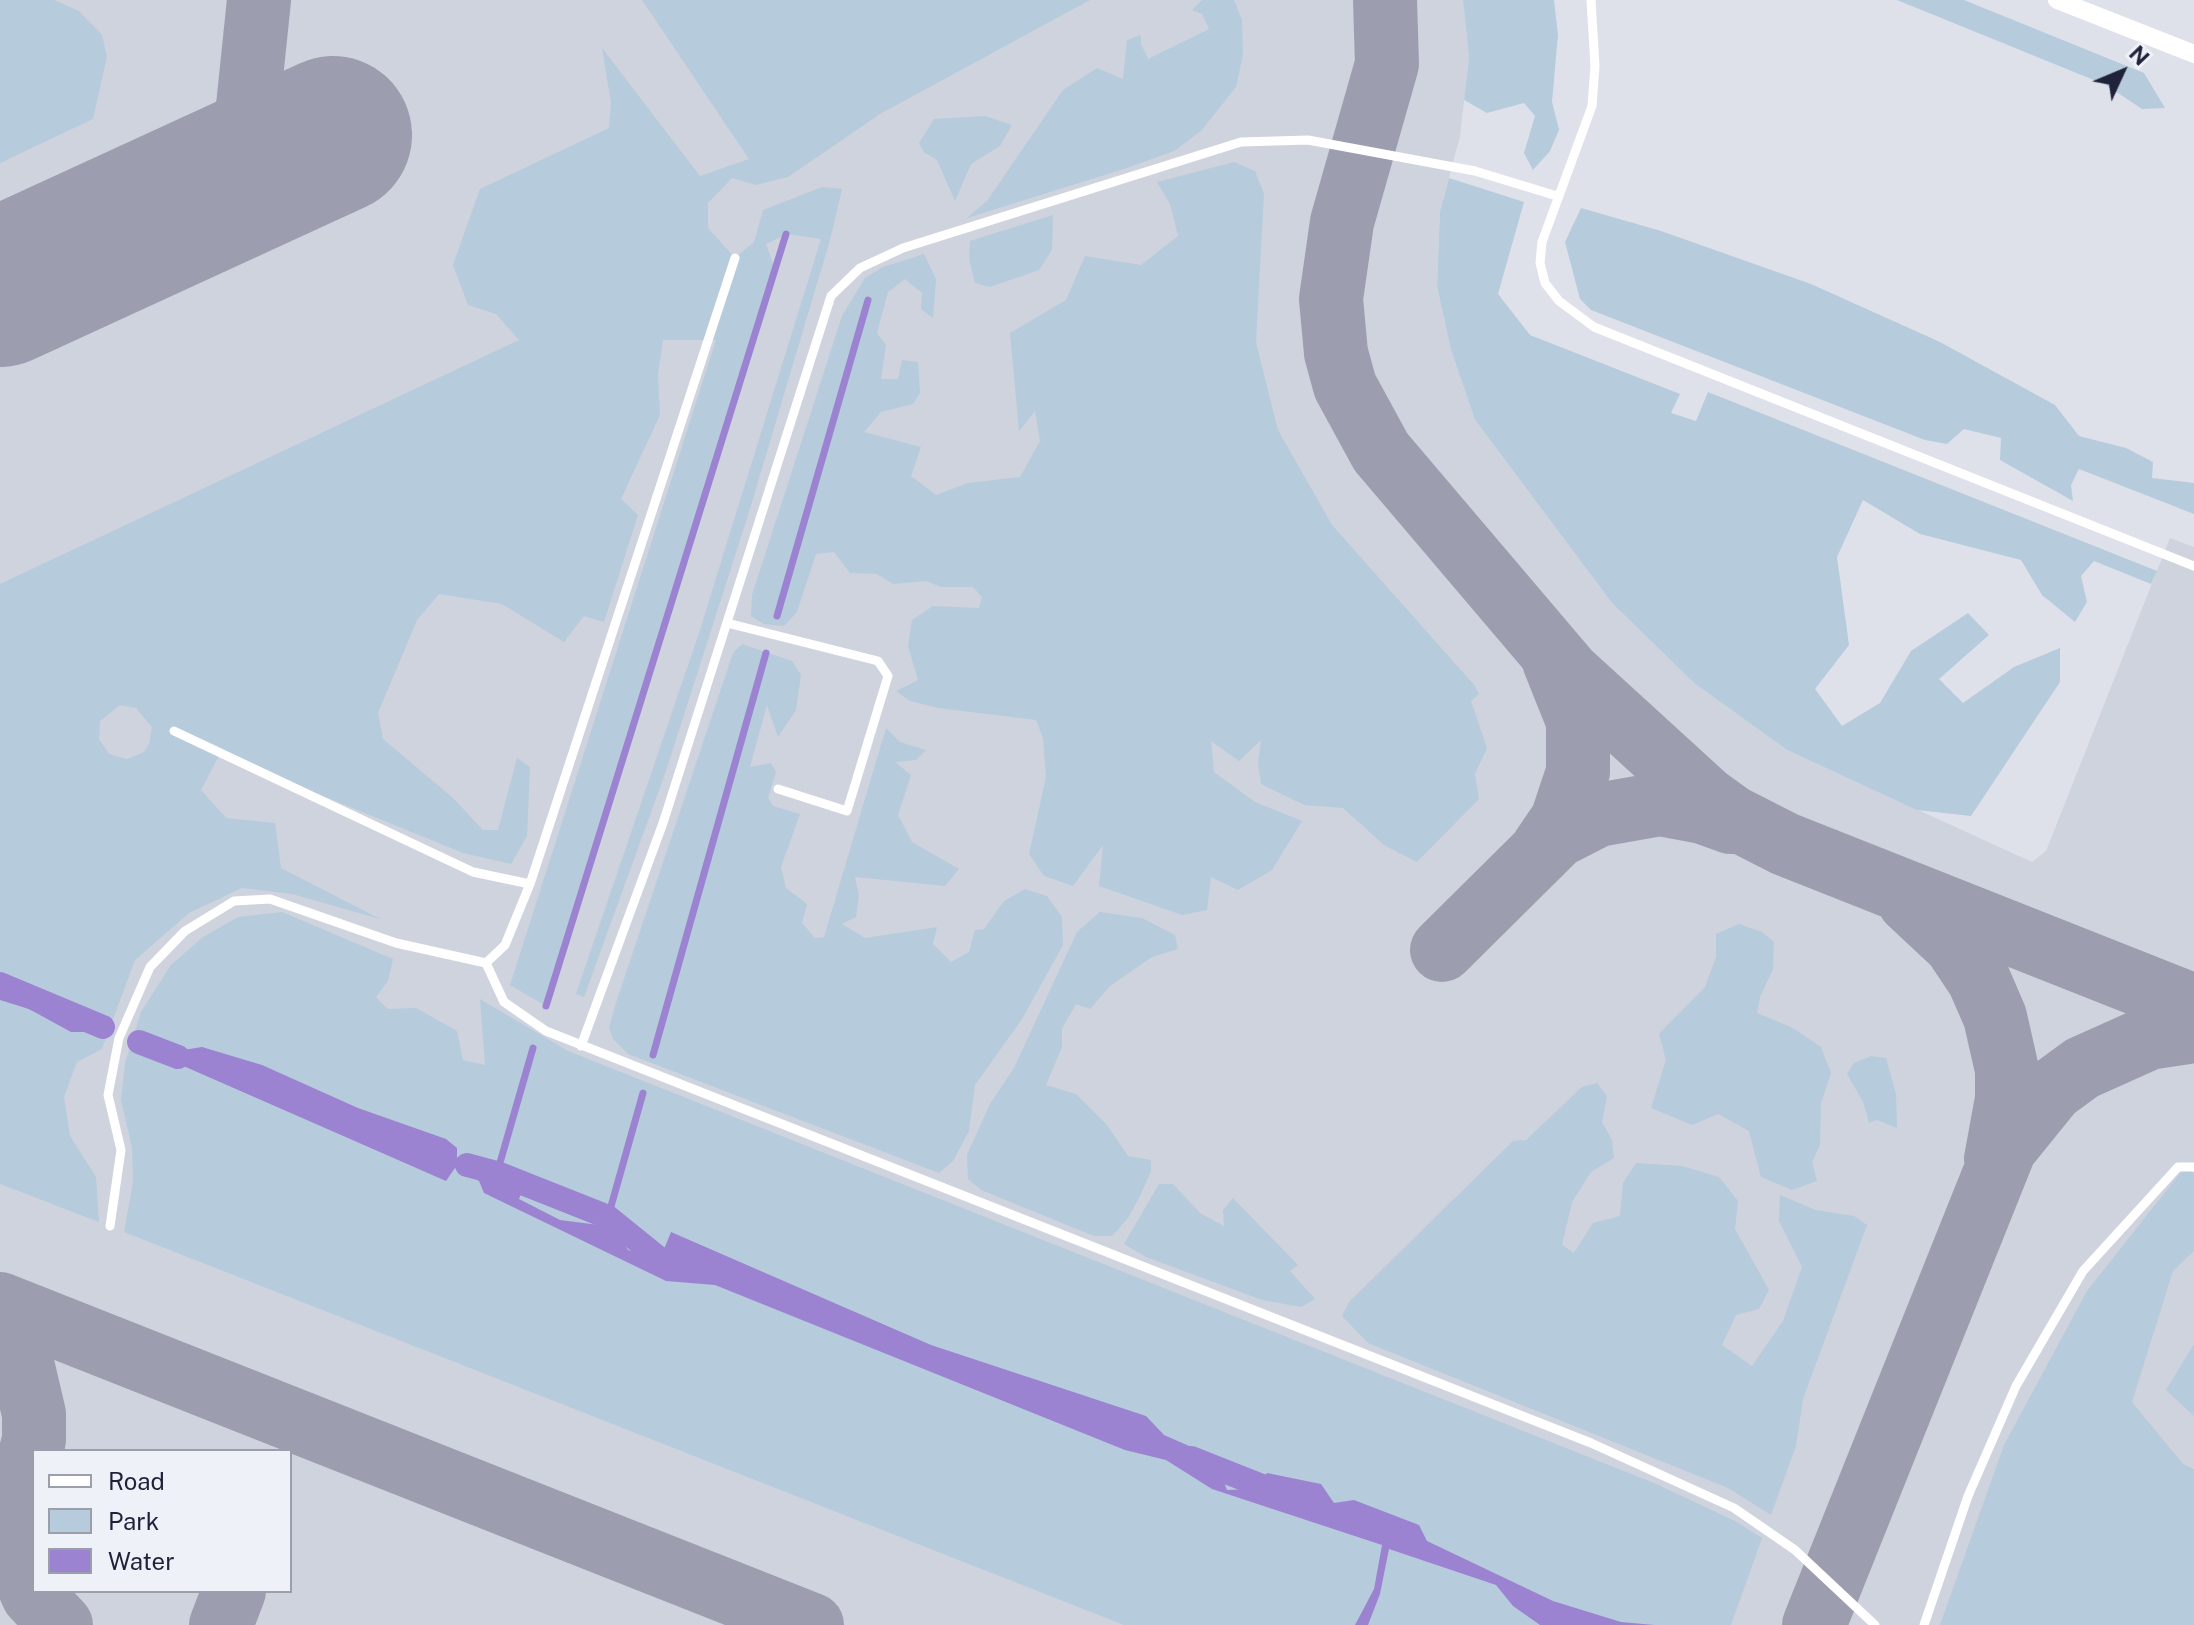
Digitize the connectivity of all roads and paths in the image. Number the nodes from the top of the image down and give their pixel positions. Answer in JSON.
{"nodes":[{"id":1,"x":1591,"y":0,"type":"edge"},
{"id":2,"x":2057,"y":0,"type":"edge"},
{"id":3,"x":2194,"y":54,"type":"edge"},
{"id":4,"x":1557,"y":196,"type":"junction"},
{"id":5,"x":735,"y":258,"type":"dead end"},
{"id":6,"x":2194,"y":566,"type":"edge"},
{"id":7,"x":727,"y":623,"type":"junction"},
{"id":8,"x":174,"y":731,"type":"dead end"},
{"id":9,"x":778,"y":789,"type":"dead end"},
{"id":10,"x":530,"y":884,"type":"junction"},
{"id":11,"x":486,"y":963,"type":"junction"},
{"id":12,"x":581,"y":1046,"type":"junction"},
{"id":13,"x":2194,"y":1167,"type":"edge"},
{"id":14,"x":110,"y":1226,"type":"dead end"},
{"id":15,"x":1875,"y":1625,"type":"edge"},
{"id":16,"x":1924,"y":1625,"type":"edge"}],
"edges":[{"from":1,"to":4,"type":"lane"},
{"from":2,"to":3,"type":"street"},
{"from":4,"to":6,"type":"lane"},
{"from":4,"to":7,"type":"lane"},
{"from":5,"to":10,"type":"lane"},
{"from":7,"to":9,"type":"lane"},
{"from":7,"to":12,"type":"lane"},
{"from":8,"to":10,"type":"lane"},
{"from":10,"to":11,"type":"lane"},
{"from":11,"to":12,"type":"lane"},
{"from":11,"to":14,"type":"lane"},
{"from":12,"to":15,"type":"lane"},
{"from":13,"to":16,"type":"lane"}]}
